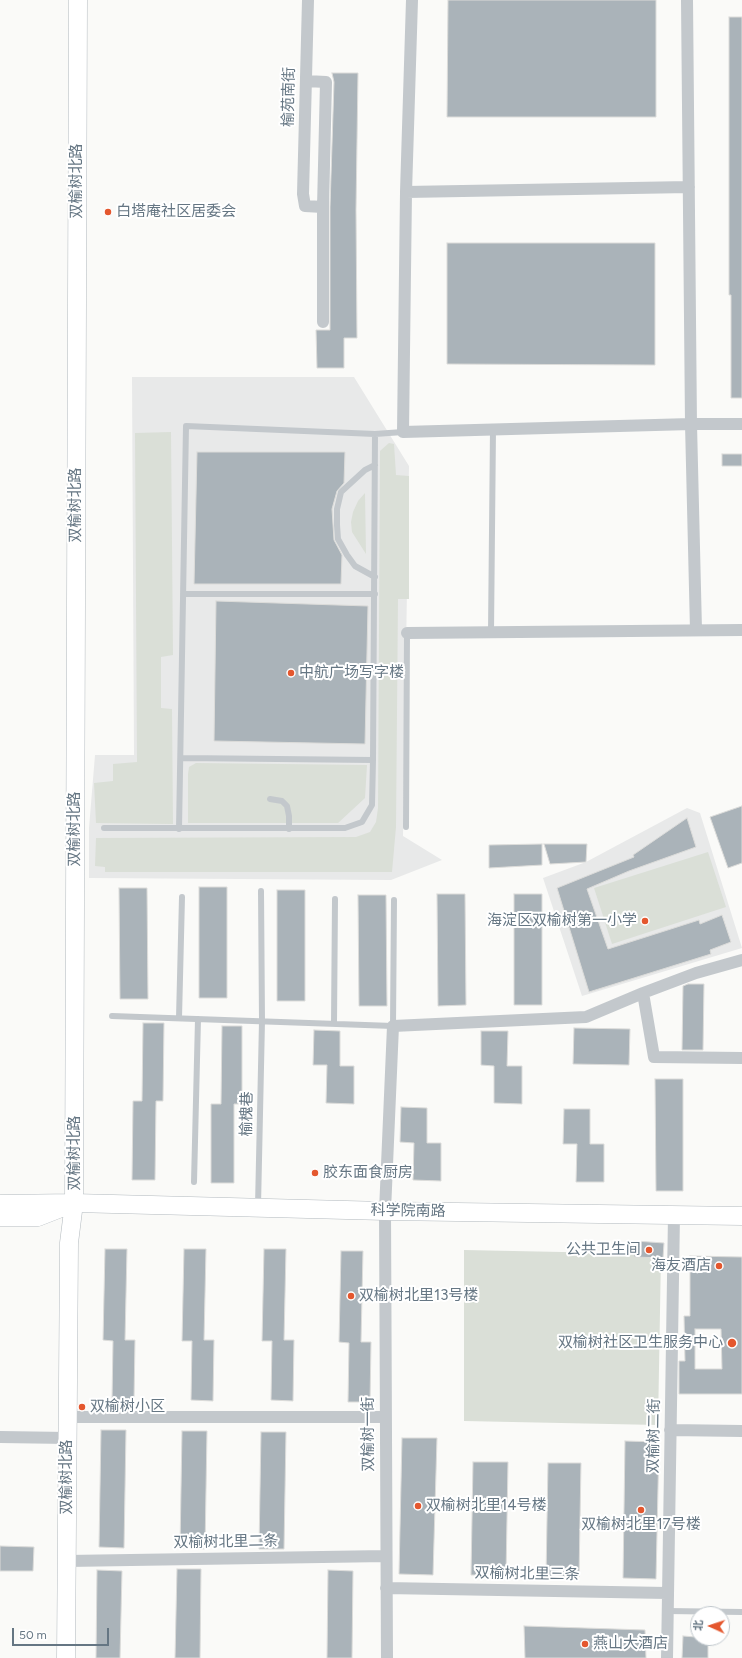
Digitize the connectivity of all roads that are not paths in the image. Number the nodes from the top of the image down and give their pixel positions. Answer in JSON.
{"nodes":[{"id":1,"x":78,"y":0,"type":"edge"},
{"id":2,"x":308,"y":0,"type":"edge"},
{"id":3,"x":412,"y":0,"type":"edge"},
{"id":4,"x":687,"y":0,"type":"edge"},
{"id":5,"x":306,"y":81,"type":"junction"},
{"id":6,"x":689,"y":187,"type":"junction"},
{"id":7,"x":406,"y":192,"type":"junction"},
{"id":8,"x":323,"y":207,"type":"junction"},
{"id":9,"x":323,"y":322,"type":"dead end"},
{"id":10,"x":692,"y":424,"type":"junction"},
{"id":11,"x":742,"y":424,"type":"edge"},
{"id":12,"x":493,"y":429,"type":"junction"},
{"id":13,"x":403,"y":432,"type":"junction"},
{"id":14,"x":375,"y":434,"type":"junction"},
{"id":15,"x":375,"y":465,"type":"junction"},
{"id":16,"x":375,"y":577,"type":"junction"},
{"id":17,"x":183,"y":594,"type":"junction"},
{"id":18,"x":375,"y":594,"type":"junction"},
{"id":19,"x":696,"y":630,"type":"junction"},
{"id":20,"x":742,"y":630,"type":"edge"},
{"id":21,"x":491,"y":632,"type":"junction"},
{"id":22,"x":407,"y":633,"type":"joint"},
{"id":23,"x":182,"y":758,"type":"junction"},
{"id":24,"x":374,"y":760,"type":"junction"},
{"id":25,"x":270,"y":799,"type":"dead end"},
{"id":26,"x":406,"y":827,"type":"dead end"},
{"id":27,"x":104,"y":828,"type":"dead end"},
{"id":28,"x":180,"y":829,"type":"junction"},
{"id":29,"x":289,"y":829,"type":"junction"},
{"id":30,"x":261,"y":891,"type":"dead end"},
{"id":31,"x":182,"y":897,"type":"dead end"},
{"id":32,"x":336,"y":899,"type":"dead end"},
{"id":33,"x":394,"y":900,"type":"dead end"},
{"id":34,"x":742,"y":960,"type":"edge"},
{"id":35,"x":643,"y":992,"type":"junction"},
{"id":36,"x":112,"y":1016,"type":"dead end"},
{"id":37,"x":179,"y":1018,"type":"junction"},
{"id":38,"x":198,"y":1019,"type":"junction"},
{"id":39,"x":262,"y":1021,"type":"junction"},
{"id":40,"x":334,"y":1024,"type":"junction"},
{"id":41,"x":393,"y":1026,"type":"junction"},
{"id":42,"x":742,"y":1058,"type":"edge"},
{"id":43,"x":194,"y":1182,"type":"dead end"},
{"id":44,"x":74,"y":1203,"type":"junction"},
{"id":45,"x":0,"y":1204,"type":"edge"},
{"id":46,"x":258,"y":1208,"type":"junction"},
{"id":47,"x":385,"y":1211,"type":"junction"},
{"id":48,"x":674,"y":1215,"type":"junction"},
{"id":49,"x":742,"y":1216,"type":"edge"},
{"id":50,"x":0,"y":1217,"type":"edge"},
{"id":51,"x":68,"y":1417,"type":"junction"},
{"id":52,"x":385,"y":1417,"type":"junction"},
{"id":53,"x":670,"y":1430,"type":"junction"},
{"id":54,"x":742,"y":1432,"type":"edge"},
{"id":55,"x":0,"y":1437,"type":"edge"},
{"id":56,"x":68,"y":1438,"type":"junction"},
{"id":57,"x":386,"y":1556,"type":"junction"},
{"id":58,"x":67,"y":1561,"type":"junction"},
{"id":59,"x":386,"y":1588,"type":"junction"},
{"id":60,"x":667,"y":1593,"type":"junction"},
{"id":61,"x":667,"y":1611,"type":"junction"},
{"id":62,"x":742,"y":1612,"type":"edge"},
{"id":63,"x":66,"y":1658,"type":"edge"},
{"id":64,"x":387,"y":1658,"type":"edge"},
{"id":65,"x":667,"y":1658,"type":"edge"}],
"edges":[{"from":1,"to":44,"type":"street","name":"双榆树北路"},
{"from":2,"to":5,"type":"street","name":"榆苑南街"},
{"from":3,"to":7,"type":"street"},
{"from":4,"to":6,"type":"street"},
{"from":5,"to":8,"type":"street","name":"榆苑南街"},
{"from":5,"to":8,"type":"street"},
{"from":6,"to":7,"type":"street"},
{"from":6,"to":10,"type":"street"},
{"from":7,"to":13,"type":"street"},
{"from":8,"to":9,"type":"street"},
{"from":10,"to":11,"type":"street"},
{"from":10,"to":12,"type":"street"},
{"from":10,"to":19,"type":"street"},
{"from":12,"to":13,"type":"street"},
{"from":12,"to":21,"type":"lane"},
{"from":13,"to":14,"type":"lane"},
{"from":14,"to":15,"type":"lane"},
{"from":14,"to":17,"type":"lane"},
{"from":15,"to":16,"type":"lane"},
{"from":15,"to":16,"type":"lane"},
{"from":16,"to":18,"type":"lane"},
{"from":17,"to":18,"type":"lane"},
{"from":17,"to":23,"type":"lane"},
{"from":18,"to":24,"type":"lane"},
{"from":19,"to":20,"type":"street"},
{"from":19,"to":21,"type":"street"},
{"from":21,"to":22,"type":"street"},
{"from":22,"to":26,"type":"lane"},
{"from":23,"to":24,"type":"lane"},
{"from":23,"to":28,"type":"lane"},
{"from":24,"to":29,"type":"lane"},
{"from":25,"to":29,"type":"lane"},
{"from":27,"to":28,"type":"lane"},
{"from":28,"to":29,"type":"lane"},
{"from":30,"to":39,"type":"lane","name":"榆槐巷"},
{"from":31,"to":37,"type":"lane"},
{"from":32,"to":40,"type":"lane"},
{"from":33,"to":41,"type":"lane"},
{"from":34,"to":35,"type":"street"},
{"from":35,"to":41,"type":"street"},
{"from":35,"to":42,"type":"street"},
{"from":36,"to":37,"type":"lane"},
{"from":37,"to":38,"type":"lane"},
{"from":38,"to":39,"type":"lane"},
{"from":38,"to":43,"type":"lane"},
{"from":39,"to":40,"type":"lane"},
{"from":39,"to":46,"type":"lane","name":"榆槐巷"},
{"from":40,"to":41,"type":"lane"},
{"from":41,"to":47,"type":"street","name":"双榆树一街"},
{"from":44,"to":45,"type":"street","name":"科学院南路"},
{"from":44,"to":46,"type":"street","name":"科学院南路"},
{"from":44,"to":50,"type":"street","name":"科学院南路"},
{"from":44,"to":51,"type":"street","name":"双榆树北路"},
{"from":46,"to":47,"type":"street","name":"科学院南路"},
{"from":47,"to":48,"type":"street","name":"科学院南路"},
{"from":47,"to":52,"type":"street","name":"双榆树一街"},
{"from":48,"to":49,"type":"street","name":"科学院南路"},
{"from":48,"to":53,"type":"street","name":"双榆树二街"},
{"from":51,"to":52,"type":"street"},
{"from":51,"to":56,"type":"street","name":"双榆树北路"},
{"from":52,"to":57,"type":"street","name":"双榆树一街"},
{"from":53,"to":54,"type":"street"},
{"from":53,"to":60,"type":"street","name":"双榆树二街"},
{"from":55,"to":56,"type":"street"},
{"from":56,"to":58,"type":"street","name":"双榆树北路"},
{"from":57,"to":58,"type":"street","name":"双榆树北里二条"},
{"from":57,"to":59,"type":"street","name":"双榆树一街"},
{"from":58,"to":63,"type":"street","name":"双榆树北路"},
{"from":59,"to":60,"type":"street","name":"双榆树北里三条"},
{"from":59,"to":64,"type":"street","name":"双榆树一街"},
{"from":60,"to":61,"type":"street","name":"双榆树二街"},
{"from":61,"to":62,"type":"lane"},
{"from":61,"to":65,"type":"street","name":"双榆树二街"}]}
